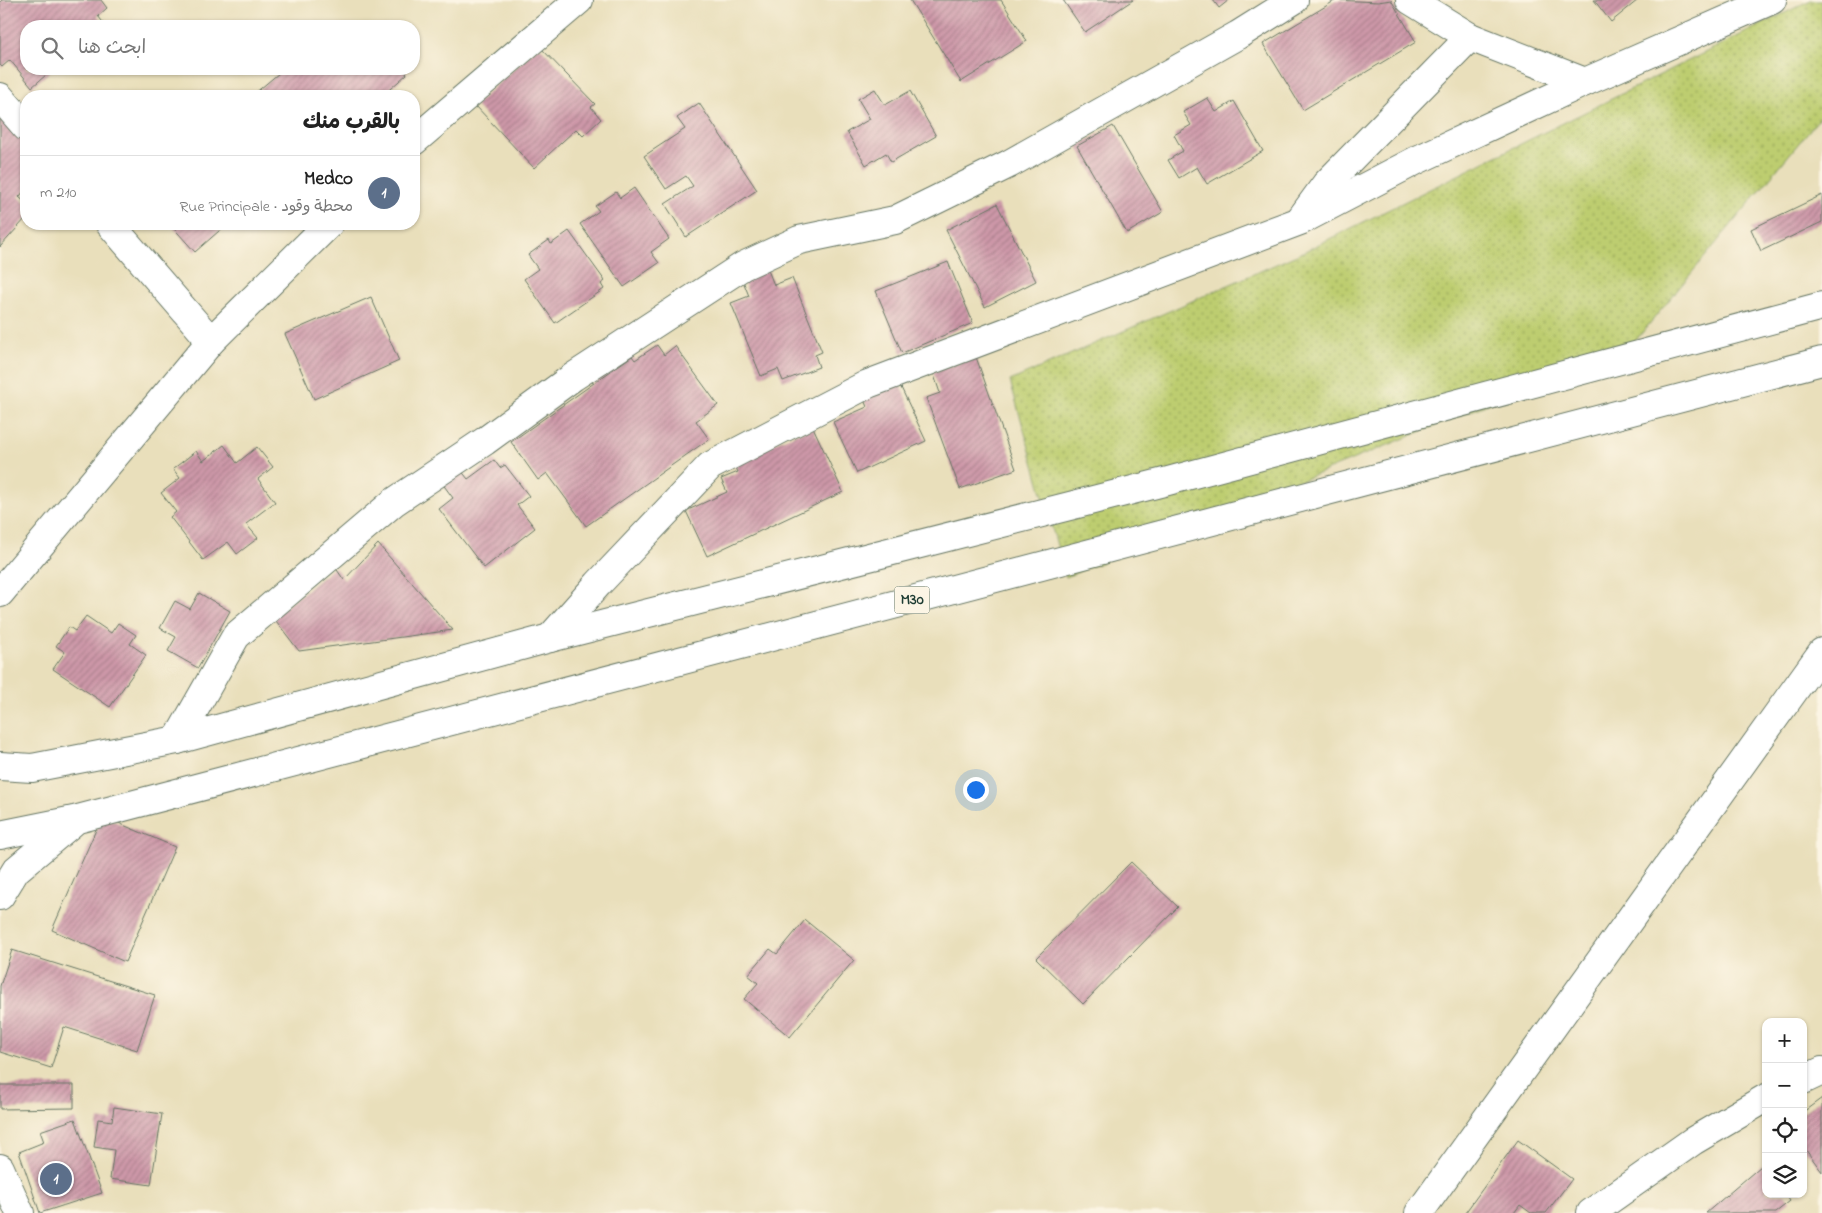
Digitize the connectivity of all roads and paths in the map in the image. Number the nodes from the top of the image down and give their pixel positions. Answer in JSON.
{"nodes":[{"id":1,"x":579,"y":0,"type":"edge"},
{"id":2,"x":1294,"y":0,"type":"edge"},
{"id":3,"x":1410,"y":0,"type":"edge"},
{"id":4,"x":1772,"y":0,"type":"edge"},
{"id":5,"x":1470,"y":37,"type":"junction"},
{"id":6,"x":1585,"y":82,"type":"junction"},
{"id":7,"x":0,"y":97,"type":"edge"},
{"id":8,"x":20,"y":120,"type":"edge"},
{"id":9,"x":420,"y":136,"type":"edge"},
{"id":10,"x":1300,"y":221,"type":"junction"},
{"id":11,"x":115,"y":230,"type":"edge"},
{"id":12,"x":323,"y":230,"type":"edge"},
{"id":13,"x":1822,"y":306,"type":"edge"},
{"id":14,"x":211,"y":341,"type":"junction"},
{"id":15,"x":1822,"y":360,"type":"edge"},
{"id":16,"x":0,"y":593,"type":"edge"},
{"id":17,"x":550,"y":638,"type":"junction"},
{"id":18,"x":1822,"y":652,"type":"edge"},
{"id":19,"x":177,"y":740,"type":"junction"},
{"id":20,"x":0,"y":766,"type":"edge"},
{"id":21,"x":74,"y":820,"type":"junction"},
{"id":22,"x":0,"y":835,"type":"edge"},
{"id":23,"x":0,"y":896,"type":"edge"},
{"id":24,"x":1822,"y":1071,"type":"edge"},
{"id":25,"x":1807,"y":1078,"type":"edge"},
{"id":26,"x":1762,"y":1100,"type":"edge"},
{"id":27,"x":0,"y":1168,"type":"edge"},
{"id":28,"x":20,"y":1213,"type":"edge"},
{"id":29,"x":1419,"y":1213,"type":"edge"},
{"id":30,"x":1591,"y":1213,"type":"edge"}],
"edges":[{"from":1,"to":9,"type":"main road"},
{"from":2,"to":19,"type":"main road"},
{"from":3,"to":5,"type":"main road"},
{"from":4,"to":6,"type":"main road"},
{"from":5,"to":6,"type":"main road"},
{"from":5,"to":10,"type":"main road"},
{"from":6,"to":10,"type":"main road"},
{"from":7,"to":8,"type":"main road"},
{"from":10,"to":17,"type":"main road"},
{"from":11,"to":14,"type":"main road"},
{"from":12,"to":14,"type":"main road"},
{"from":13,"to":17,"type":"main road"},
{"from":14,"to":16,"type":"main road"},
{"from":15,"to":21,"type":"main road","number":"M30"},
{"from":17,"to":19,"type":"main road"},
{"from":18,"to":29,"type":"main road"},
{"from":19,"to":20,"type":"main road"},
{"from":21,"to":22,"type":"main road","number":"M30"},
{"from":21,"to":23,"type":"main road"},
{"from":24,"to":25,"type":"main road"},
{"from":26,"to":30,"type":"main road"},
{"from":27,"to":28,"type":"main road"}]}
